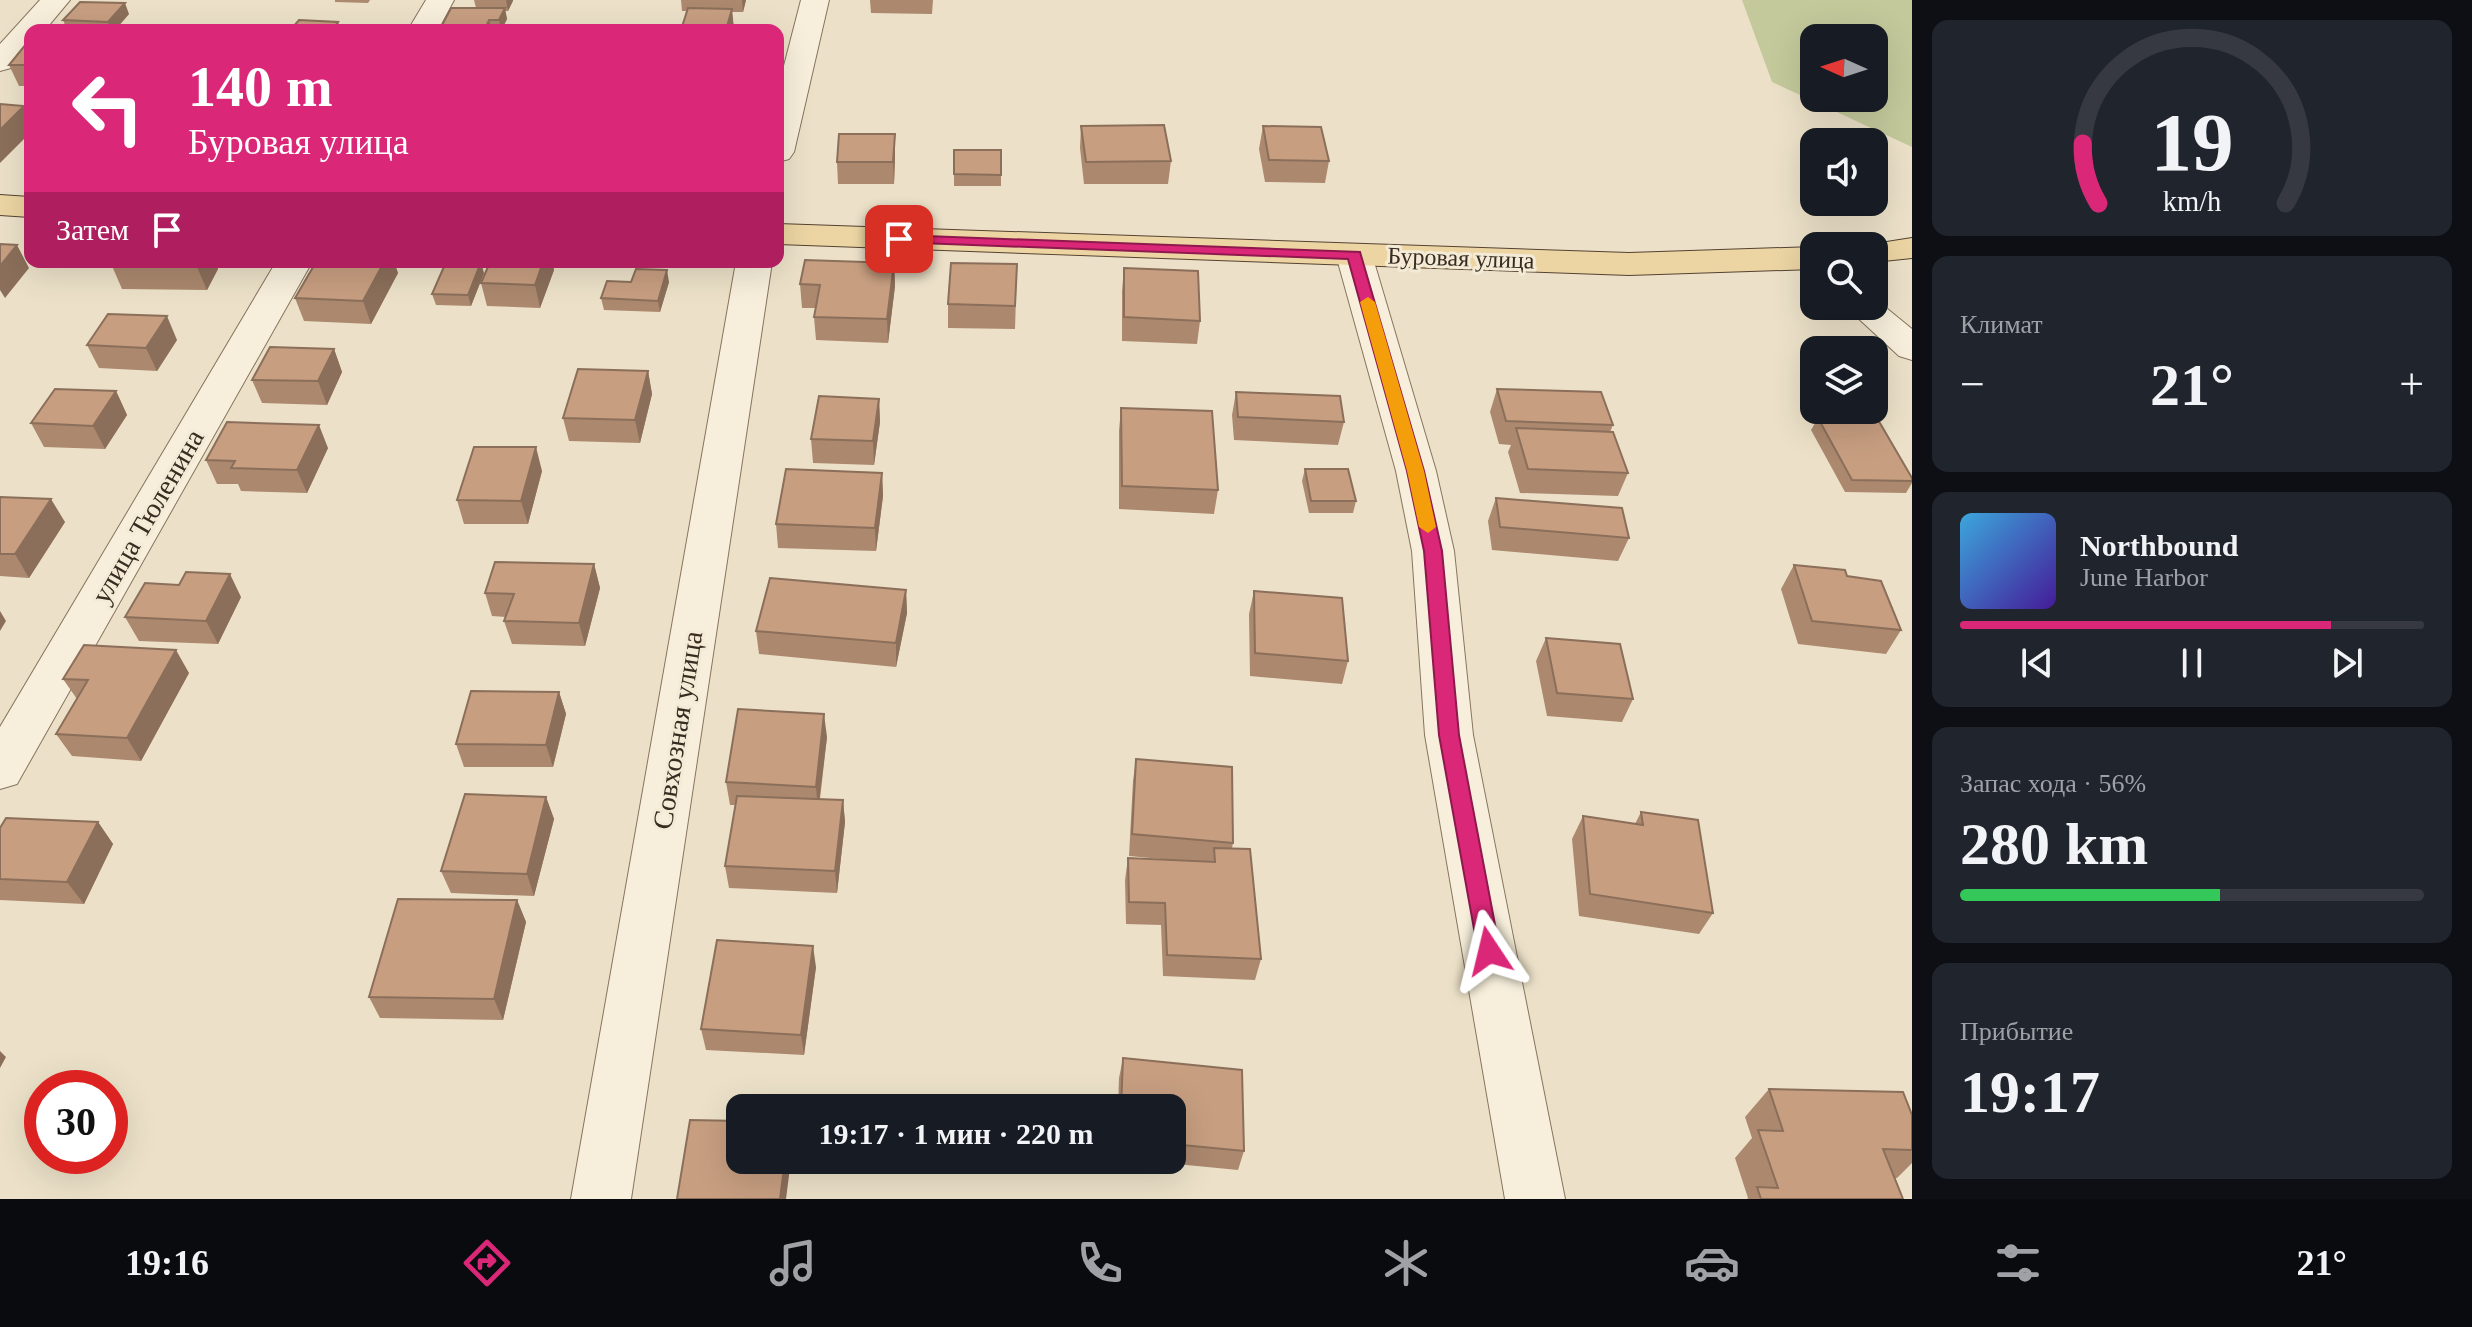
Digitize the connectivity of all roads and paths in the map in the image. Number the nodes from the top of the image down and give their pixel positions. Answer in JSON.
{"nodes":[{"id":1,"x":56,"y":0,"type":"edge"},
{"id":2,"x":440,"y":0,"type":"edge"},
{"id":3,"x":815,"y":0,"type":"edge"},
{"id":4,"x":34,"y":24,"type":"edge"},
{"id":5,"x":426,"y":24,"type":"edge"},
{"id":6,"x":24,"y":35,"type":"edge"},
{"id":7,"x":0,"y":62,"type":"edge"},
{"id":8,"x":784,"y":127,"type":"edge"},
{"id":9,"x":0,"y":205,"type":"edge"},
{"id":10,"x":24,"y":207,"type":"edge"},
{"id":11,"x":784,"y":234,"type":"edge"},
{"id":12,"x":1912,"y":248,"type":"edge"},
{"id":13,"x":1888,"y":251,"type":"edge"},
{"id":14,"x":1354,"y":255,"type":"junction"},
{"id":15,"x":1800,"y":260,"type":"edge"},
{"id":16,"x":291,"y":268,"type":"edge"},
{"id":17,"x":753,"y":268,"type":"edge"},
{"id":18,"x":1879,"y":320,"type":"edge"},
{"id":19,"x":1912,"y":348,"type":"edge"},
{"id":20,"x":0,"y":770,"type":"edge"},
{"id":21,"x":601,"y":1199,"type":"edge"},
{"id":22,"x":1535,"y":1199,"type":"edge"}],
"edges":[{"from":1,"to":4,"type":"street"},
{"from":2,"to":5,"type":"street"},
{"from":3,"to":8,"type":"street"},
{"from":6,"to":7,"type":"street"},
{"from":9,"to":10,"type":"main road"},
{"from":11,"to":14,"type":"main road","name":"Буровая улица"},
{"from":12,"to":13,"type":"main road"},
{"from":14,"to":15,"type":"main road","name":"Буровая улица"},
{"from":14,"to":22,"type":"street"},
{"from":16,"to":20,"type":"street","name":"улица Тюленина"},
{"from":17,"to":21,"type":"street","name":"Совхозная улица"},
{"from":18,"to":19,"type":"street"}]}
